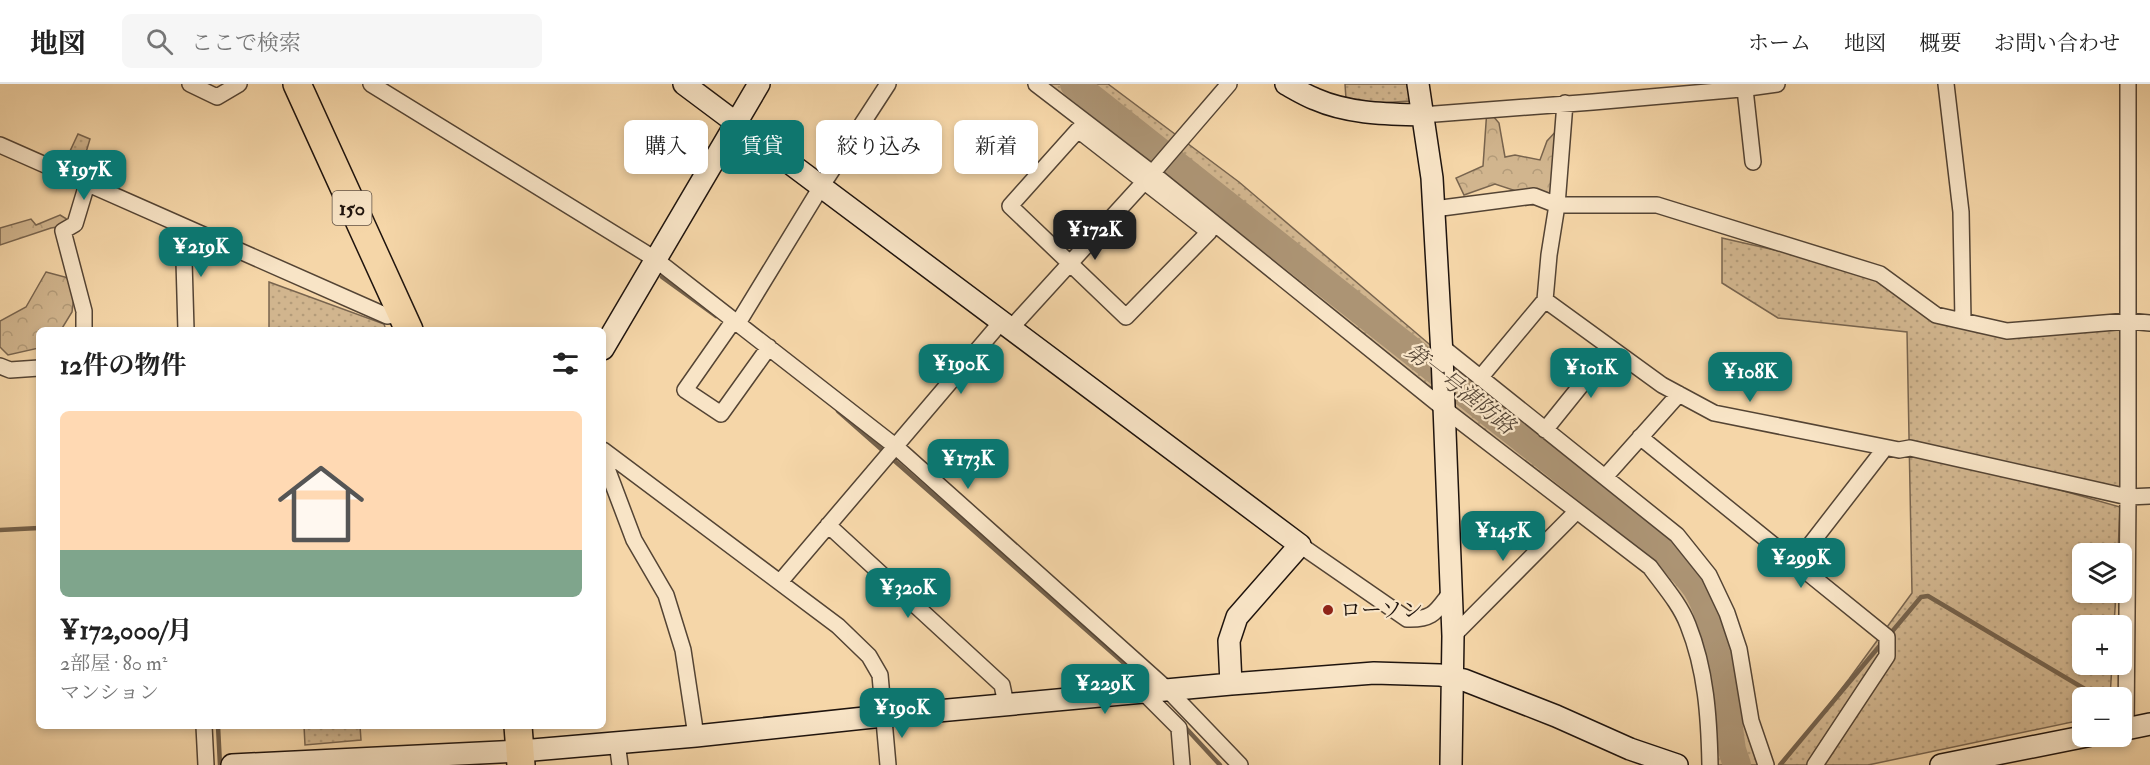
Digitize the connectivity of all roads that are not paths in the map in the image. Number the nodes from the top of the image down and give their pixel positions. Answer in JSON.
{"nodes":[{"id":1,"x":190,"y":84,"type":"edge"},
{"id":2,"x":239,"y":84,"type":"edge"},
{"id":3,"x":297,"y":84,"type":"edge"},
{"id":4,"x":371,"y":84,"type":"edge"},
{"id":5,"x":684,"y":84,"type":"edge"},
{"id":6,"x":759,"y":84,"type":"edge"},
{"id":7,"x":888,"y":84,"type":"edge"},
{"id":8,"x":1036,"y":84,"type":"edge"},
{"id":9,"x":1229,"y":84,"type":"edge"},
{"id":10,"x":1286,"y":84,"type":"edge"},
{"id":11,"x":1418,"y":84,"type":"edge"},
{"id":12,"x":1777,"y":84,"type":"edge"},
{"id":13,"x":1946,"y":84,"type":"edge"},
{"id":14,"x":2128,"y":84,"type":"edge"},
{"id":15,"x":1745,"y":89,"type":"junction"},
{"id":16,"x":1565,"y":103,"type":"junction"},
{"id":17,"x":1422,"y":115,"type":"junction"},
{"id":18,"x":731,"y":120,"type":"edge"},
{"id":19,"x":737,"y":120,"type":"edge"},
{"id":20,"x":0,"y":145,"type":"edge"},
{"id":21,"x":720,"y":149,"type":"edge"},
{"id":22,"x":1753,"y":162,"type":"dead end"},
{"id":23,"x":804,"y":174,"type":"edge"},
{"id":24,"x":1150,"y":175,"type":"junction"},
{"id":25,"x":87,"y":184,"type":"junction"},
{"id":26,"x":821,"y":187,"type":"junction"},
{"id":27,"x":1557,"y":205,"type":"junction"},
{"id":28,"x":1434,"y":209,"type":"junction"},
{"id":29,"x":183,"y":226,"type":"junction"},
{"id":30,"x":656,"y":259,"type":"junction"},
{"id":31,"x":1069,"y":264,"type":"junction"},
{"id":32,"x":1545,"y":300,"type":"junction"},
{"id":33,"x":1963,"y":321,"type":"junction"},
{"id":34,"x":2128,"y":321,"type":"junction"},
{"id":35,"x":405,"y":322,"type":"edge"},
{"id":36,"x":733,"y":323,"type":"junction"},
{"id":37,"x":2150,"y":323,"type":"edge"},
{"id":38,"x":1006,"y":325,"type":"junction"},
{"id":39,"x":84,"y":327,"type":"edge"},
{"id":40,"x":186,"y":327,"type":"edge"},
{"id":41,"x":606,"y":344,"type":"edge"},
{"id":42,"x":1611,"y":348,"type":"junction"},
{"id":43,"x":767,"y":350,"type":"junction"},
{"id":44,"x":1441,"y":350,"type":"junction"},
{"id":45,"x":0,"y":366,"type":"edge"},
{"id":46,"x":36,"y":368,"type":"edge"},
{"id":47,"x":1480,"y":378,"type":"junction"},
{"id":48,"x":1679,"y":394,"type":"junction"},
{"id":49,"x":1443,"y":404,"type":"junction"},
{"id":50,"x":1545,"y":430,"type":"junction"},
{"id":51,"x":1640,"y":437,"type":"junction"},
{"id":52,"x":894,"y":446,"type":"junction"},
{"id":53,"x":1885,"y":448,"type":"junction"},
{"id":54,"x":606,"y":452,"type":"edge"},
{"id":55,"x":606,"y":467,"type":"edge"},
{"id":56,"x":1605,"y":477,"type":"junction"},
{"id":57,"x":2150,"y":496,"type":"edge"},
{"id":58,"x":2128,"y":497,"type":"junction"},
{"id":59,"x":1577,"y":512,"type":"junction"},
{"id":60,"x":828,"y":525,"type":"junction"},
{"id":61,"x":1300,"y":545,"type":"junction"},
{"id":62,"x":1796,"y":564,"type":"junction"},
{"id":63,"x":780,"y":582,"type":"junction"},
{"id":64,"x":1451,"y":592,"type":"junction"},
{"id":65,"x":1453,"y":636,"type":"junction"},
{"id":66,"x":1452,"y":677,"type":"junction"},
{"id":67,"x":1231,"y":684,"type":"junction"},
{"id":68,"x":2124,"y":687,"type":"edge"},
{"id":69,"x":1168,"y":690,"type":"junction"},
{"id":70,"x":1143,"y":692,"type":"junction"},
{"id":71,"x":1006,"y":704,"type":"junction"},
{"id":72,"x":883,"y":716,"type":"junction"},
{"id":73,"x":2150,"y":724,"type":"edge"},
{"id":74,"x":2132,"y":727,"type":"edge"},
{"id":75,"x":204,"y":729,"type":"edge"},
{"id":76,"x":696,"y":736,"type":"junction"},
{"id":77,"x":2072,"y":739,"type":"edge"},
{"id":78,"x":617,"y":742,"type":"junction"},
{"id":79,"x":520,"y":747,"type":"edge"},
{"id":80,"x":206,"y":765,"type":"edge"},
{"id":81,"x":231,"y":765,"type":"edge"},
{"id":82,"x":620,"y":765,"type":"edge"},
{"id":83,"x":888,"y":765,"type":"edge"},
{"id":84,"x":1182,"y":765,"type":"edge"},
{"id":85,"x":1240,"y":765,"type":"edge"},
{"id":86,"x":1451,"y":765,"type":"edge"},
{"id":87,"x":1677,"y":765,"type":"edge"},
{"id":88,"x":1710,"y":765,"type":"edge"},
{"id":89,"x":1766,"y":765,"type":"edge"},
{"id":90,"x":1815,"y":765,"type":"edge"},
{"id":91,"x":1941,"y":765,"type":"edge"}],
"edges":[{"from":1,"to":2,"type":"street"},
{"from":3,"to":35,"type":"highway","number":"150"},
{"from":4,"to":30,"type":"street"},
{"from":5,"to":18,"type":"street"},
{"from":6,"to":19,"type":"street"},
{"from":7,"to":26,"type":"street"},
{"from":8,"to":24,"type":"street"},
{"from":9,"to":24,"type":"street"},
{"from":10,"to":17,"type":"street"},
{"from":11,"to":17,"type":"street"},
{"from":12,"to":15,"type":"street"},
{"from":13,"to":33,"type":"street"},
{"from":14,"to":34,"type":"street"},
{"from":15,"to":16,"type":"street"},
{"from":15,"to":22,"type":"street"},
{"from":16,"to":17,"type":"street"},
{"from":16,"to":27,"type":"street"},
{"from":17,"to":28,"type":"street"},
{"from":20,"to":25,"type":"street"},
{"from":21,"to":30,"type":"street"},
{"from":23,"to":26,"type":"street"},
{"from":24,"to":31,"type":"street"},
{"from":24,"to":31,"type":"street"},
{"from":24,"to":31,"type":"street"},
{"from":24,"to":49,"type":"street"},
{"from":25,"to":29,"type":"street"},
{"from":25,"to":39,"type":"street"},
{"from":26,"to":36,"type":"street"},
{"from":26,"to":38,"type":"street"},
{"from":27,"to":28,"type":"street"},
{"from":27,"to":32,"type":"street"},
{"from":27,"to":33,"type":"street"},
{"from":28,"to":44,"type":"street"},
{"from":29,"to":35,"type":"street"},
{"from":29,"to":40,"type":"street"},
{"from":30,"to":36,"type":"street"},
{"from":30,"to":41,"type":"street"},
{"from":31,"to":38,"type":"street"},
{"from":32,"to":42,"type":"street"},
{"from":32,"to":47,"type":"street"},
{"from":33,"to":34,"type":"street"},
{"from":34,"to":37,"type":"street"},
{"from":34,"to":58,"type":"street"},
{"from":36,"to":43,"type":"street"},
{"from":36,"to":43,"type":"street"},
{"from":38,"to":52,"type":"street"},
{"from":38,"to":61,"type":"street"},
{"from":42,"to":48,"type":"street"},
{"from":42,"to":50,"type":"street"},
{"from":43,"to":52,"type":"street"},
{"from":44,"to":47,"type":"street"},
{"from":44,"to":49,"type":"street"},
{"from":45,"to":46,"type":"street"},
{"from":47,"to":50,"type":"street"},
{"from":48,"to":51,"type":"street"},
{"from":48,"to":53,"type":"street"},
{"from":49,"to":59,"type":"street"},
{"from":49,"to":64,"type":"street"},
{"from":50,"to":56,"type":"street"},
{"from":51,"to":56,"type":"street"},
{"from":51,"to":62,"type":"street"},
{"from":52,"to":60,"type":"street"},
{"from":52,"to":69,"type":"street"},
{"from":53,"to":58,"type":"street"},
{"from":53,"to":62,"type":"street"},
{"from":54,"to":63,"type":"street"},
{"from":55,"to":76,"type":"street"},
{"from":56,"to":89,"type":"street"},
{"from":57,"to":58,"type":"street"},
{"from":58,"to":68,"type":"street"},
{"from":59,"to":65,"type":"street"},
{"from":59,"to":88,"type":"street"},
{"from":60,"to":63,"type":"street"},
{"from":60,"to":71,"type":"street"},
{"from":61,"to":64,"type":"street"},
{"from":61,"to":67,"type":"street"},
{"from":62,"to":90,"type":"street"},
{"from":63,"to":72,"type":"street"},
{"from":64,"to":65,"type":"street"},
{"from":65,"to":66,"type":"street"},
{"from":66,"to":67,"type":"street"},
{"from":66,"to":86,"type":"street"},
{"from":66,"to":87,"type":"street"},
{"from":67,"to":69,"type":"street"},
{"from":69,"to":70,"type":"street"},
{"from":69,"to":85,"type":"street"},
{"from":70,"to":71,"type":"street"},
{"from":70,"to":84,"type":"street"},
{"from":71,"to":72,"type":"street"},
{"from":72,"to":76,"type":"street"},
{"from":72,"to":83,"type":"street"},
{"from":73,"to":74,"type":"street"},
{"from":75,"to":80,"type":"street"},
{"from":76,"to":78,"type":"street"},
{"from":77,"to":91,"type":"street"},
{"from":78,"to":79,"type":"street"},
{"from":78,"to":82,"type":"street"},
{"from":79,"to":81,"type":"street"}]}
